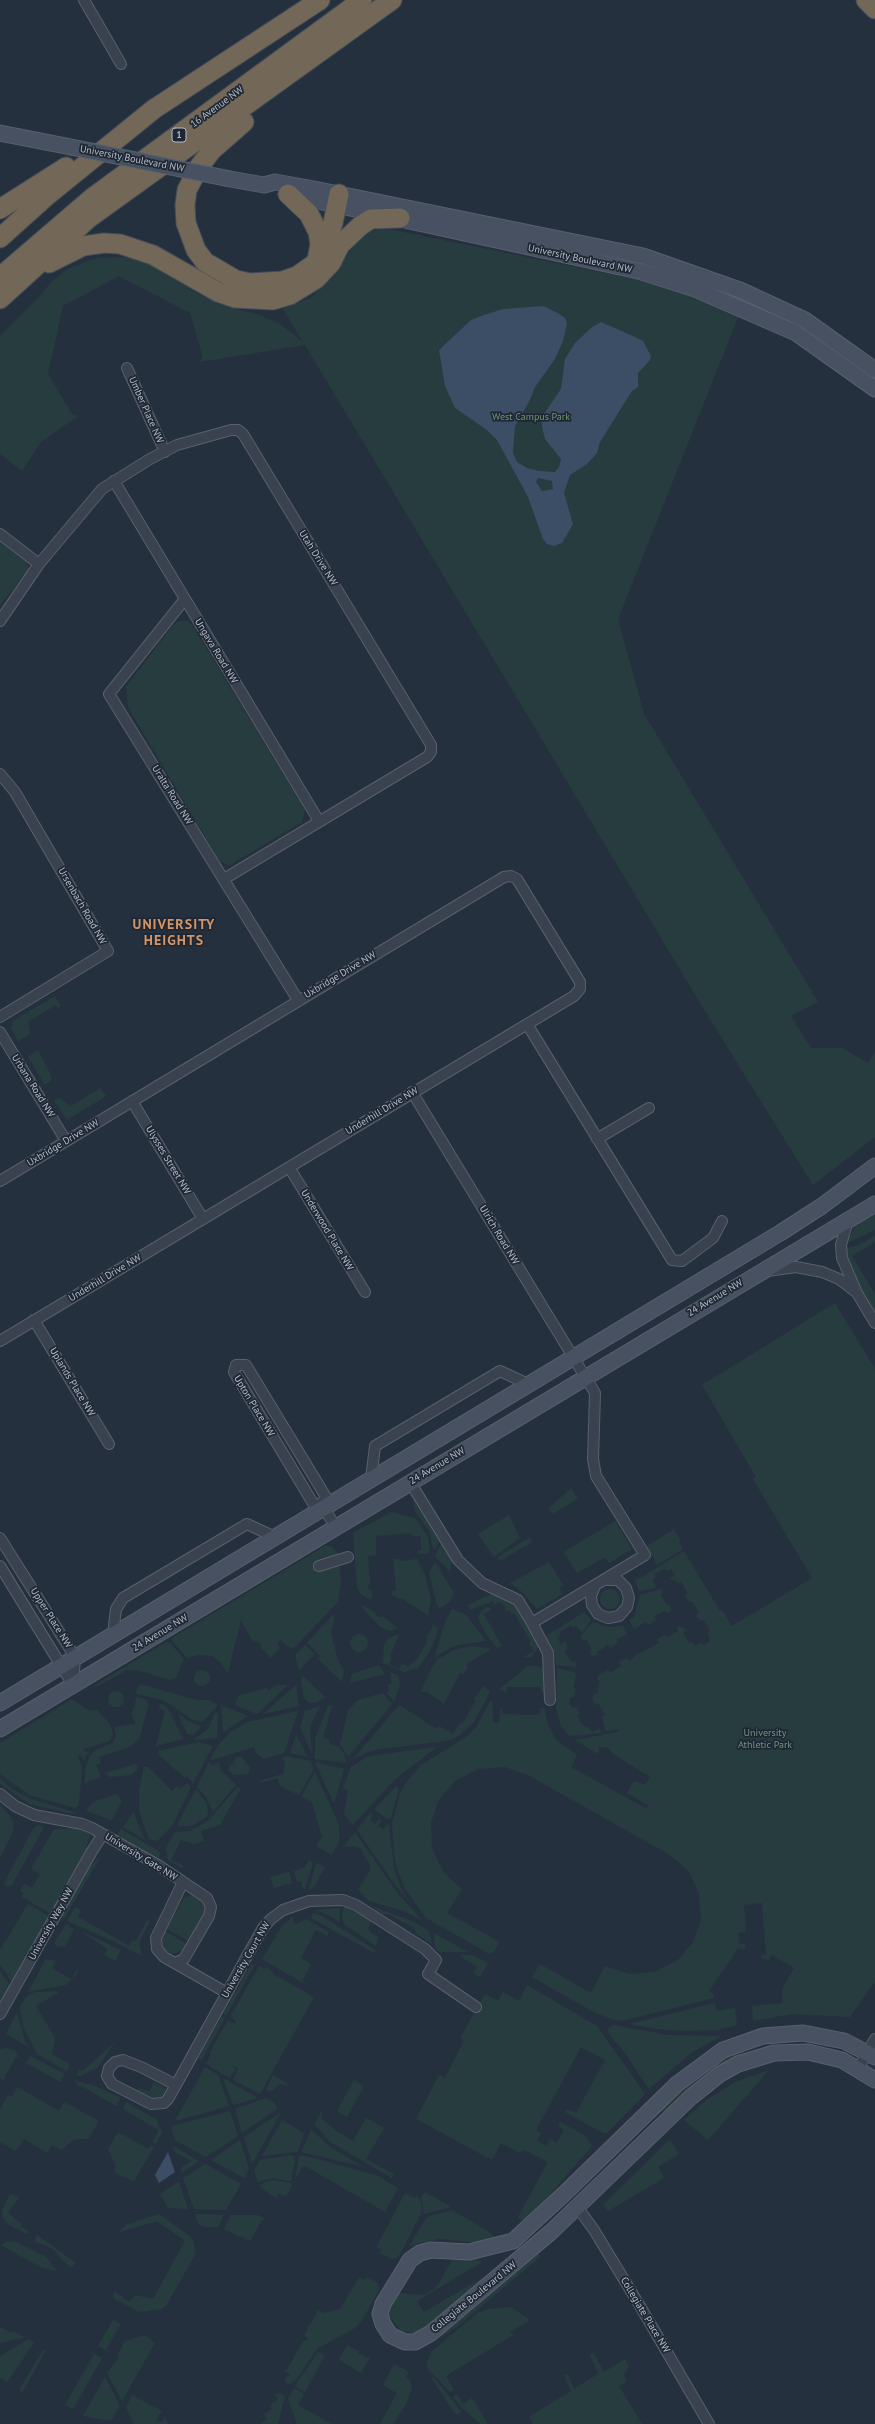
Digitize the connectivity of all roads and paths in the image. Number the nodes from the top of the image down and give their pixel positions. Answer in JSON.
{"nodes":[{"id":1,"x":84,"y":0,"type":"edge"},
{"id":2,"x":320,"y":0,"type":"edge"},
{"id":3,"x":362,"y":0,"type":"edge"},
{"id":4,"x":392,"y":0,"type":"edge"},
{"id":5,"x":866,"y":0,"type":"edge"},
{"id":6,"x":875,"y":10,"type":"edge"},
{"id":7,"x":336,"y":43,"type":"junction"},
{"id":8,"x":121,"y":64,"type":"dead end"},
{"id":9,"x":154,"y":109,"type":"junction"},
{"id":10,"x":0,"y":133,"type":"edge"},
{"id":11,"x":264,"y":185,"type":"junction"},
{"id":12,"x":288,"y":194,"type":"junction"},
{"id":13,"x":343,"y":201,"type":"junction"},
{"id":14,"x":0,"y":209,"type":"edge"},
{"id":15,"x":400,"y":218,"type":"junction"},
{"id":16,"x":0,"y":238,"type":"edge"},
{"id":17,"x":340,"y":245,"type":"junction"},
{"id":18,"x":314,"y":264,"type":"junction"},
{"id":19,"x":1,"y":290,"type":"edge"},
{"id":20,"x":127,"y":368,"type":"dead end"},
{"id":21,"x":875,"y":370,"type":"edge"},
{"id":22,"x":875,"y":389,"type":"edge"},
{"id":23,"x":165,"y":452,"type":"junction"},
{"id":24,"x":114,"y":481,"type":"junction"},
{"id":25,"x":0,"y":534,"type":"edge"},
{"id":26,"x":39,"y":564,"type":"junction"},
{"id":27,"x":185,"y":599,"type":"junction"},
{"id":28,"x":0,"y":621,"type":"edge"},
{"id":29,"x":0,"y":774,"type":"edge"},
{"id":30,"x":319,"y":822,"type":"junction"},
{"id":31,"x":224,"y":879,"type":"junction"},
{"id":32,"x":298,"y":1000,"type":"junction"},
{"id":33,"x":0,"y":1018,"type":"edge"},
{"id":34,"x":527,"y":1024,"type":"junction"},
{"id":35,"x":0,"y":1032,"type":"edge"},
{"id":36,"x":412,"y":1092,"type":"junction"},
{"id":37,"x":132,"y":1101,"type":"junction"},
{"id":38,"x":649,"y":1108,"type":"dead end"},
{"id":39,"x":597,"y":1138,"type":"junction"},
{"id":40,"x":66,"y":1141,"type":"junction"},
{"id":41,"x":875,"y":1166,"type":"edge"},
{"id":42,"x":289,"y":1167,"type":"junction"},
{"id":43,"x":0,"y":1181,"type":"edge"},
{"id":44,"x":875,"y":1204,"type":"edge"},
{"id":45,"x":203,"y":1219,"type":"junction"},
{"id":46,"x":848,"y":1220,"type":"junction"},
{"id":47,"x":722,"y":1221,"type":"dead end"},
{"id":48,"x":757,"y":1273,"type":"junction"},
{"id":49,"x":365,"y":1292,"type":"dead end"},
{"id":50,"x":857,"y":1293,"type":"junction"},
{"id":51,"x":34,"y":1320,"type":"junction"},
{"id":52,"x":875,"y":1323,"type":"edge"},
{"id":53,"x":0,"y":1341,"type":"edge"},
{"id":54,"x":573,"y":1358,"type":"junction"},
{"id":55,"x":585,"y":1377,"type":"junction"},
{"id":56,"x":528,"y":1384,"type":"junction"},
{"id":57,"x":109,"y":1444,"type":"dead end"},
{"id":58,"x":398,"y":1463,"type":"junction"},
{"id":59,"x":371,"y":1479,"type":"junction"},
{"id":60,"x":410,"y":1482,"type":"junction"},
{"id":61,"x":323,"y":1506,"type":"junction"},
{"id":62,"x":336,"y":1527,"type":"junction"},
{"id":63,"x":275,"y":1537,"type":"junction"},
{"id":64,"x":0,"y":1538,"type":"edge"},
{"id":65,"x":348,"y":1557,"type":"dead end"},
{"id":66,"x":0,"y":1566,"type":"edge"},
{"id":67,"x":319,"y":1566,"type":"dead end"},
{"id":68,"x":605,"y":1580,"type":"junction"},
{"id":69,"x":595,"y":1586,"type":"junction"},
{"id":70,"x":532,"y":1623,"type":"junction"},
{"id":71,"x":114,"y":1634,"type":"junction"},
{"id":72,"x":75,"y":1657,"type":"junction"},
{"id":73,"x":62,"y":1666,"type":"junction"},
{"id":74,"x":73,"y":1686,"type":"junction"},
{"id":75,"x":550,"y":1700,"type":"dead end"},
{"id":76,"x":0,"y":1703,"type":"edge"},
{"id":77,"x":0,"y":1729,"type":"edge"},
{"id":78,"x":0,"y":1794,"type":"edge"},
{"id":79,"x":103,"y":1834,"type":"junction"},
{"id":80,"x":182,"y":1882,"type":"junction"},
{"id":81,"x":175,"y":1963,"type":"junction"},
{"id":82,"x":227,"y":1993,"type":"junction"},
{"id":83,"x":476,"y":2007,"type":"dead end"},
{"id":84,"x":0,"y":2014,"type":"edge"},
{"id":85,"x":873,"y":2049,"type":"edge"},
{"id":86,"x":858,"y":2068,"type":"junction"},
{"id":87,"x":875,"y":2080,"type":"edge"},
{"id":88,"x":176,"y":2085,"type":"junction"},
{"id":89,"x":578,"y":2208,"type":"junction"},
{"id":90,"x":709,"y":2424,"type":"edge"}],
"edges":[{"from":1,"to":8,"type":"street"},
{"from":2,"to":9,"type":"highway"},
{"from":3,"to":19,"type":"highway","name":"16 Avenue NW","number":"1"},
{"from":4,"to":7,"type":"highway"},
{"from":5,"to":6,"type":"highway"},
{"from":7,"to":18,"type":"highway"},
{"from":7,"to":19,"type":"highway"},
{"from":9,"to":14,"type":"highway"},
{"from":9,"to":16,"type":"highway"},
{"from":10,"to":11,"type":"street","name":"University Boulevard NW","bridge":true},
{"from":11,"to":12,"type":"street","name":"University Boulevard NW"},
{"from":11,"to":13,"type":"street","name":"University Boulevard NW"},
{"from":12,"to":13,"type":"street","name":"University Boulevard NW"},
{"from":12,"to":18,"type":"highway"},
{"from":13,"to":15,"type":"street","name":"University Boulevard NW"},
{"from":13,"to":17,"type":"highway"},
{"from":13,"to":18,"type":"highway"},
{"from":13,"to":21,"type":"street","name":"University Boulevard NW"},
{"from":15,"to":17,"type":"highway"},
{"from":15,"to":22,"type":"street","name":"University Boulevard NW"},
{"from":17,"to":19,"type":"highway"},
{"from":20,"to":23,"type":"street","name":"Umber Place NW"},
{"from":23,"to":24,"type":"street","name":"Utah Drive NW"},
{"from":23,"to":30,"type":"street","name":"Utah Drive NW"},
{"from":24,"to":26,"type":"street","name":"Utah Drive NW"},
{"from":24,"to":27,"type":"street","name":"Ungava Road NW"},
{"from":25,"to":26,"type":"street"},
{"from":26,"to":28,"type":"street","name":"Utah Drive NW"},
{"from":27,"to":30,"type":"street","name":"Ungava Road NW"},
{"from":27,"to":31,"type":"street","name":"Uralta Road NW"},
{"from":29,"to":33,"type":"street","name":"Ursenbach Road NW"},
{"from":30,"to":31,"type":"street","name":"Utah Drive NW"},
{"from":31,"to":32,"type":"street","name":"Uralta Road NW"},
{"from":32,"to":34,"type":"street","name":"Uxbridge Drive NW"},
{"from":32,"to":37,"type":"street","name":"Uxbridge Drive NW"},
{"from":34,"to":36,"type":"street","name":"Underhill Drive NW"},
{"from":34,"to":39,"type":"street"},
{"from":35,"to":40,"type":"street","name":"Urbana Road NW"},
{"from":36,"to":42,"type":"street","name":"Underhill Drive NW"},
{"from":36,"to":54,"type":"street","name":"Ulrich Road NW"},
{"from":37,"to":40,"type":"street","name":"Uxbridge Drive NW"},
{"from":37,"to":45,"type":"street","name":"Ulysses Street NW"},
{"from":38,"to":39,"type":"street"},
{"from":39,"to":47,"type":"street"},
{"from":40,"to":43,"type":"street","name":"Uxbridge Drive NW"},
{"from":41,"to":54,"type":"street"},
{"from":42,"to":45,"type":"street","name":"Underhill Drive NW"},
{"from":42,"to":49,"type":"street","name":"Underwood Place NW"},
{"from":44,"to":46,"type":"street","name":"24 Avenue NW"},
{"from":45,"to":51,"type":"street","name":"Underhill Drive NW"},
{"from":46,"to":48,"type":"street","name":"24 Avenue NW"},
{"from":46,"to":50,"type":"street"},
{"from":48,"to":50,"type":"street"},
{"from":48,"to":55,"type":"street","name":"24 Avenue NW"},
{"from":50,"to":52,"type":"street"},
{"from":51,"to":53,"type":"street","name":"Underhill Drive NW"},
{"from":51,"to":57,"type":"street","name":"Uplands Place NW"},
{"from":54,"to":55,"type":"street","name":"Ulrich Road NW"},
{"from":54,"to":56,"type":"street"},
{"from":55,"to":60,"type":"street","name":"24 Avenue NW"},
{"from":55,"to":68,"type":"street","name":"Ulrich Road NW"},
{"from":56,"to":58,"type":"street"},
{"from":56,"to":59,"type":"street"},
{"from":58,"to":59,"type":"street"},
{"from":58,"to":60,"type":"street"},
{"from":59,"to":61,"type":"street"},
{"from":60,"to":62,"type":"street","name":"24 Avenue NW"},
{"from":60,"to":70,"type":"street"},
{"from":61,"to":61,"type":"street","name":"Upton Place NW"},
{"from":61,"to":62,"type":"street"},
{"from":61,"to":63,"type":"street"},
{"from":62,"to":74,"type":"street","name":"24 Avenue NW"},
{"from":63,"to":71,"type":"street"},
{"from":63,"to":71,"type":"street"},
{"from":64,"to":72,"type":"street","name":"Upper Place NW"},
{"from":65,"to":67,"type":"street"},
{"from":66,"to":73,"type":"street","name":"Upper Place NW"},
{"from":68,"to":69,"type":"street"},
{"from":68,"to":69,"type":"street"},
{"from":69,"to":70,"type":"street"},
{"from":70,"to":75,"type":"street"},
{"from":71,"to":72,"type":"street"},
{"from":72,"to":73,"type":"street"},
{"from":72,"to":74,"type":"street","name":"Upper Place NW"},
{"from":73,"to":74,"type":"street","name":"Upper Place NW"},
{"from":73,"to":76,"type":"street"},
{"from":74,"to":77,"type":"street","name":"24 Avenue NW"},
{"from":78,"to":79,"type":"street","name":"University Gate NW"},
{"from":79,"to":80,"type":"street","name":"University Gate NW"},
{"from":79,"to":84,"type":"street","name":"University Way NW"},
{"from":80,"to":81,"type":"street","name":"University Gate NW"},
{"from":80,"to":81,"type":"street"},
{"from":81,"to":82,"type":"street","name":"University Gate NW"},
{"from":82,"to":83,"type":"street","name":"University Court NW"},
{"from":82,"to":88,"type":"street","name":"University Court NW"},
{"from":85,"to":86,"type":"street"},
{"from":85,"to":89,"type":"street","name":"Collegiate Boulevard NW"},
{"from":86,"to":87,"type":"street","name":"Collegiate Boulevard NW"},
{"from":86,"to":89,"type":"street","name":"Collegiate Boulevard NW"},
{"from":88,"to":88,"type":"street","name":"University Court NW"},
{"from":89,"to":90,"type":"street","name":"Collegiate Place NW"}]}
